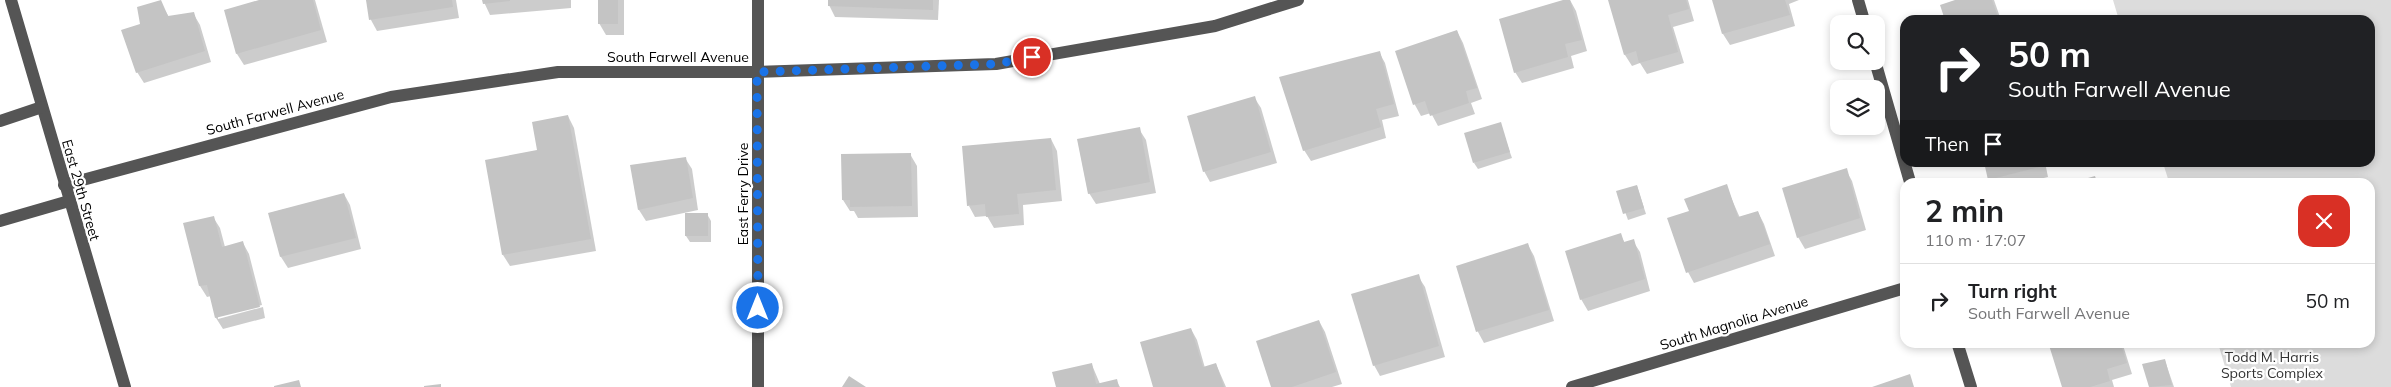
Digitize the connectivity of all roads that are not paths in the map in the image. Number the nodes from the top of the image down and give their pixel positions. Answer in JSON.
{"nodes":[{"id":1,"x":11,"y":0,"type":"edge"},
{"id":2,"x":758,"y":0,"type":"edge"},
{"id":3,"x":1298,"y":0,"type":"edge"},
{"id":4,"x":1858,"y":0,"type":"edge"},
{"id":5,"x":1862,"y":15,"type":"edge"},
{"id":6,"x":1878,"y":70,"type":"edge"},
{"id":7,"x":757,"y":72,"type":"junction"},
{"id":8,"x":42,"y":107,"type":"junction"},
{"id":9,"x":0,"y":120,"type":"edge"},
{"id":10,"x":1900,"y":147,"type":"edge"},
{"id":11,"x":64,"y":185,"type":"junction"},
{"id":12,"x":69,"y":201,"type":"junction"},
{"id":13,"x":0,"y":221,"type":"edge"},
{"id":14,"x":1900,"y":289,"type":"edge"},
{"id":15,"x":1959,"y":348,"type":"edge"},
{"id":16,"x":125,"y":387,"type":"edge"},
{"id":17,"x":758,"y":387,"type":"edge"},
{"id":18,"x":1572,"y":387,"type":"edge"},
{"id":19,"x":1971,"y":387,"type":"edge"}],
"edges":[{"from":1,"to":8,"type":"street","name":"East 29th Street"},
{"from":2,"to":7,"type":"street","name":"East Ferry Drive"},
{"from":3,"to":7,"type":"street","name":"South Farwell Avenue"},
{"from":4,"to":5,"type":"street"},
{"from":6,"to":10,"type":"street"},
{"from":7,"to":11,"type":"street","name":"South Farwell Avenue"},
{"from":7,"to":17,"type":"street","name":"East Ferry Drive"},
{"from":8,"to":9,"type":"street"},
{"from":8,"to":11,"type":"street","name":"East 29th Street"},
{"from":11,"to":12,"type":"street","name":"East 29th Street"},
{"from":12,"to":13,"type":"street"},
{"from":12,"to":16,"type":"street","name":"East 29th Street"},
{"from":14,"to":18,"type":"street","name":"South Magnolia Avenue"},
{"from":15,"to":19,"type":"street"}]}
